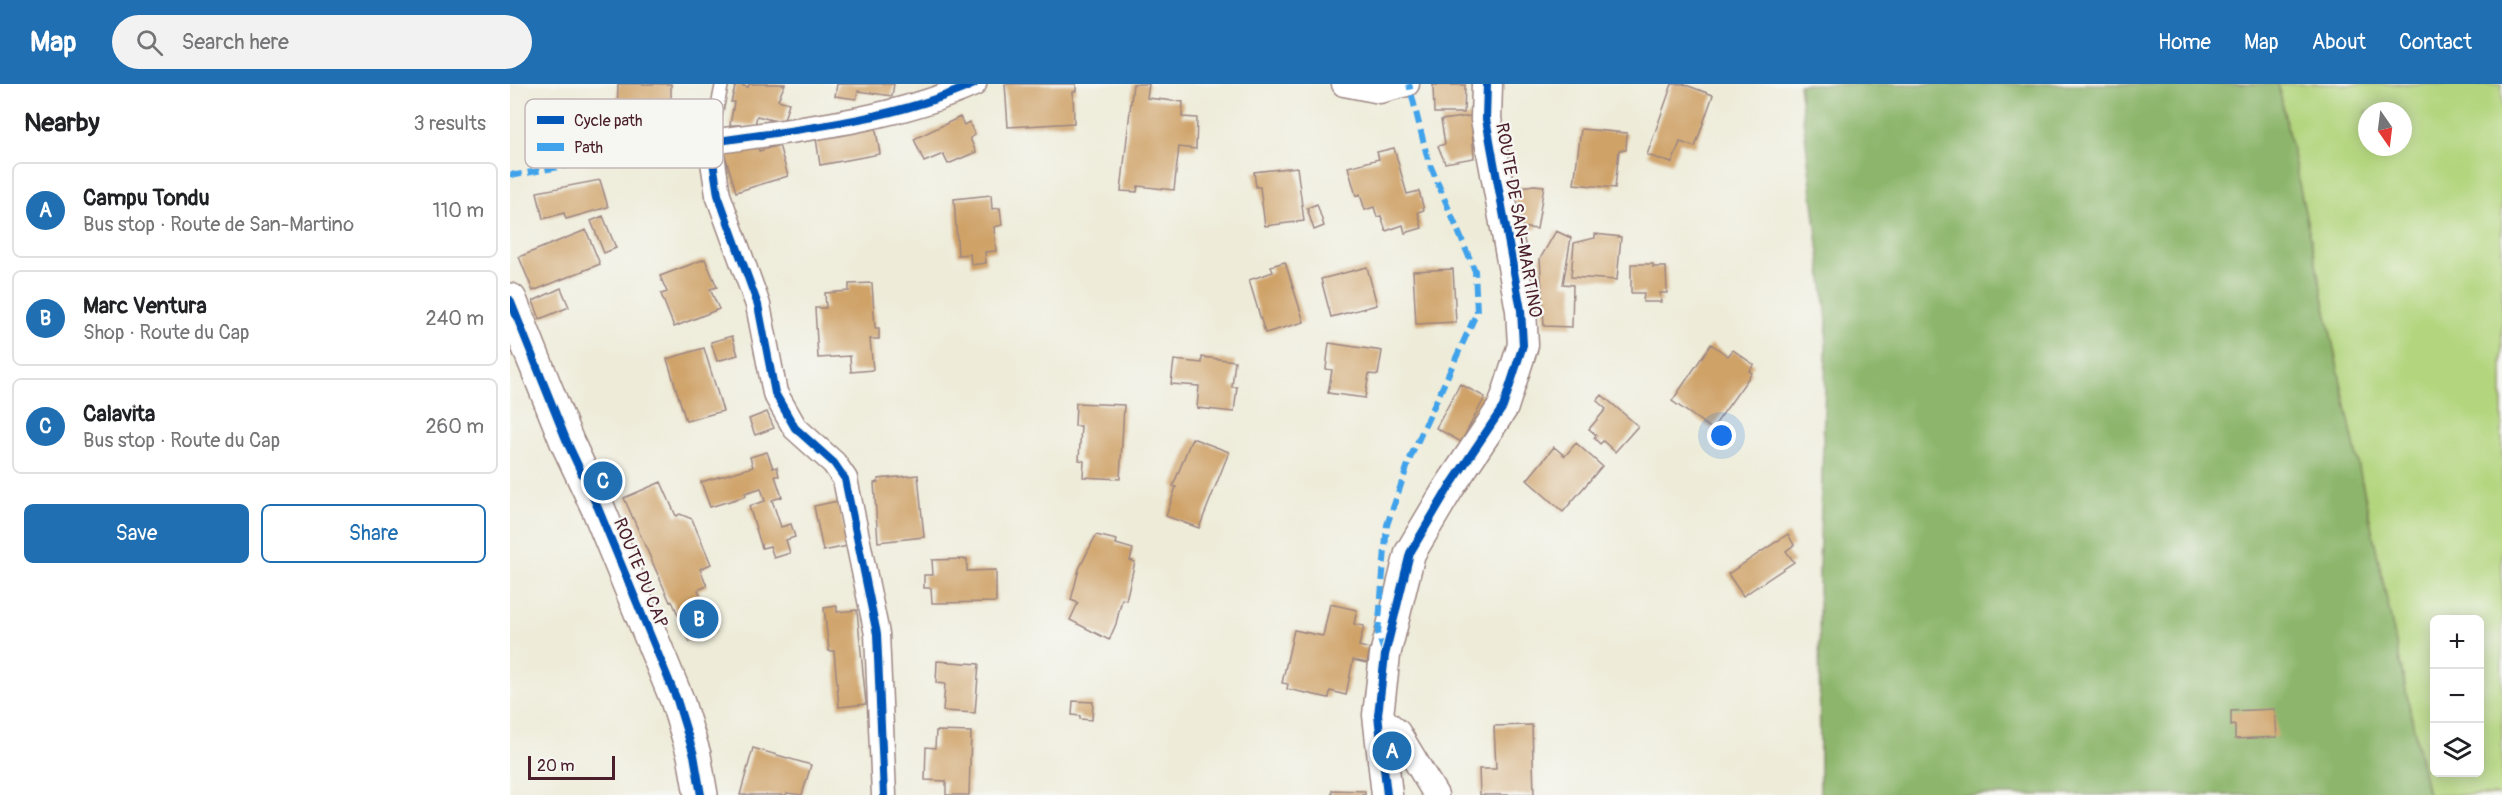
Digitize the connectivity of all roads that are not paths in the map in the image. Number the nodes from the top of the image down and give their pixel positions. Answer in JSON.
{"nodes":[{"id":1,"x":722,"y":84,"type":"edge"},
{"id":2,"x":974,"y":84,"type":"edge"},
{"id":3,"x":1344,"y":84,"type":"edge"},
{"id":4,"x":1407,"y":84,"type":"edge"},
{"id":5,"x":1486,"y":84,"type":"edge"},
{"id":6,"x":719,"y":99,"type":"edge"},
{"id":7,"x":723,"y":140,"type":"edge"},
{"id":8,"x":714,"y":168,"type":"edge"},
{"id":9,"x":510,"y":300,"type":"edge"},
{"id":10,"x":1378,"y":715,"type":"junction"},
{"id":11,"x":701,"y":795,"type":"edge"},
{"id":12,"x":884,"y":795,"type":"edge"},
{"id":13,"x":1387,"y":795,"type":"edge"},
{"id":14,"x":1436,"y":795,"type":"edge"}],
"edges":[{"from":1,"to":6,"type":"lane"},
{"from":2,"to":7,"type":"street"},
{"from":3,"to":4,"type":"street"},
{"from":5,"to":10,"type":"street","name":"ROUTE DE SAN-MARTINO"},
{"from":8,"to":12,"type":"street"},
{"from":9,"to":11,"type":"main road","name":"ROUTE DU CAP"},
{"from":10,"to":13,"type":"street","name":"ROUTE DE SAN-MARTINO"},
{"from":10,"to":14,"type":"street"}]}
